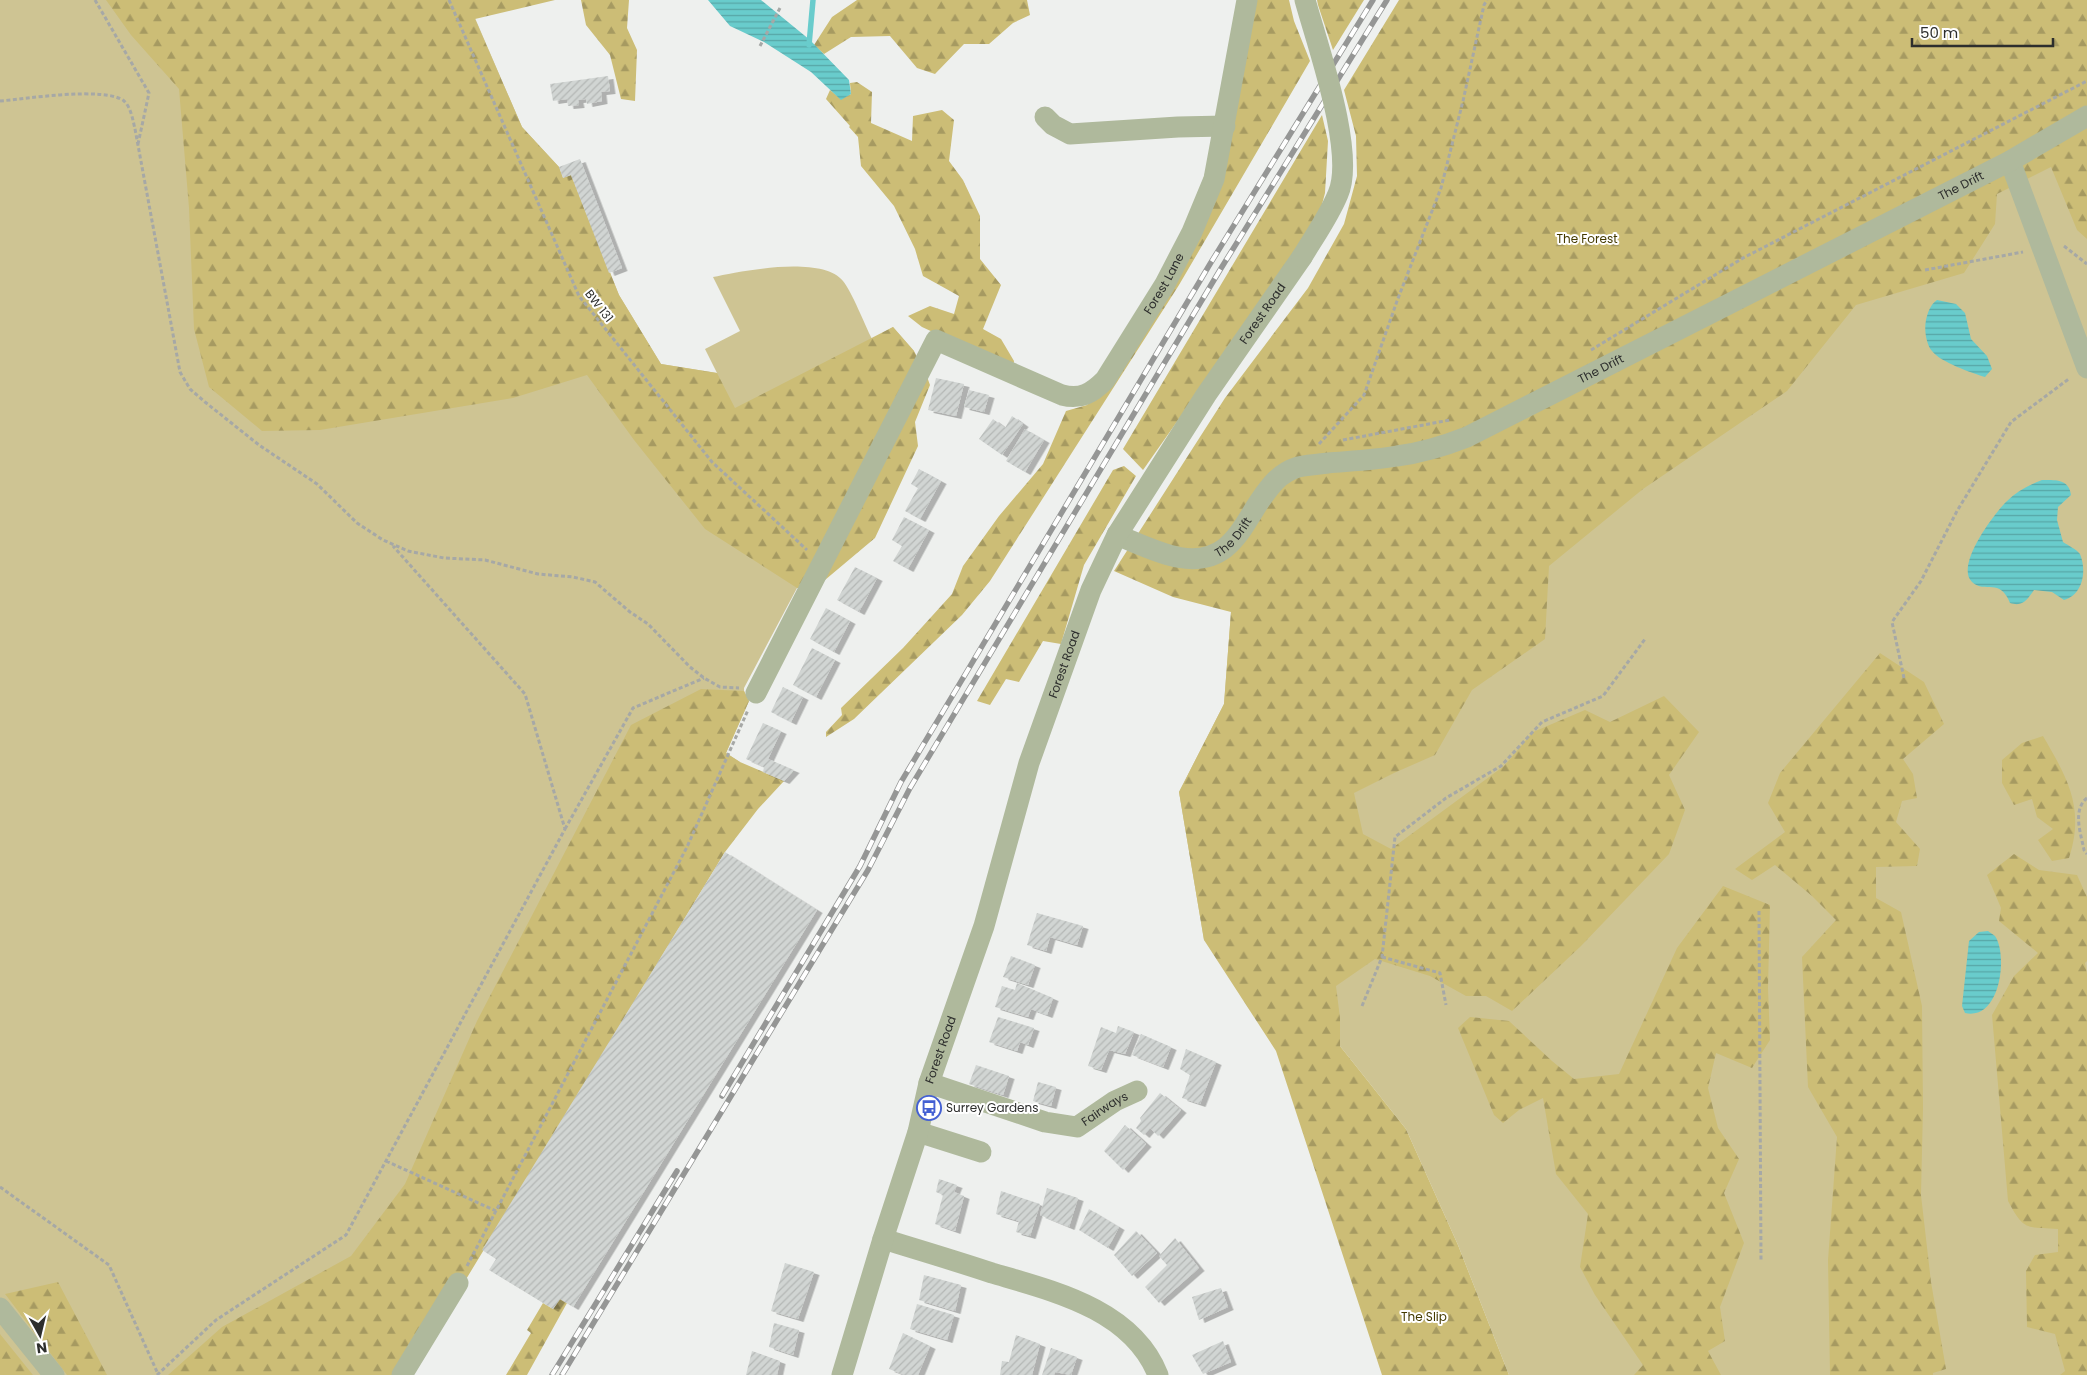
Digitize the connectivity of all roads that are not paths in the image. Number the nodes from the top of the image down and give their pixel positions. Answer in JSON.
{"nodes":[{"id":1,"x":1247,"y":0,"type":"edge"},
{"id":2,"x":1305,"y":0,"type":"edge"},
{"id":3,"x":2087,"y":116,"type":"edge"},
{"id":4,"x":1045,"y":117,"type":"dead end"},
{"id":5,"x":1226,"y":126,"type":"junction"},
{"id":6,"x":2010,"y":161,"type":"junction"},
{"id":7,"x":2087,"y":367,"type":"edge"},
{"id":8,"x":1117,"y":535,"type":"junction"},
{"id":9,"x":756,"y":693,"type":"road end"},
{"id":10,"x":929,"y":1083,"type":"junction"},
{"id":11,"x":1137,"y":1091,"type":"dead end"},
{"id":12,"x":918,"y":1132,"type":"junction"},
{"id":13,"x":981,"y":1152,"type":"dead end"},
{"id":14,"x":882,"y":1239,"type":"junction"},
{"id":15,"x":458,"y":1283,"type":"road end"},
{"id":16,"x":0,"y":1308,"type":"edge"},
{"id":17,"x":54,"y":1375,"type":"edge"},
{"id":18,"x":402,"y":1375,"type":"edge"},
{"id":19,"x":842,"y":1375,"type":"edge"},
{"id":20,"x":1158,"y":1375,"type":"edge"}],
"edges":[{"from":1,"to":5,"type":"street","name":"Forest Lane"},
{"from":2,"to":8,"type":"street","name":"Forest Road","bridge":true},
{"from":3,"to":6,"type":"street","name":"The Drift"},
{"from":4,"to":5,"type":"street"},
{"from":5,"to":9,"type":"street","name":"Forest Lane"},
{"from":6,"to":7,"type":"street"},
{"from":6,"to":8,"type":"street","name":"The Drift"},
{"from":8,"to":10,"type":"street","name":"Forest Road"},
{"from":10,"to":11,"type":"street","name":"Fairways"},
{"from":10,"to":12,"type":"street","name":"Forest Road"},
{"from":12,"to":13,"type":"street"},
{"from":12,"to":14,"type":"street","name":"Forest Road"},
{"from":14,"to":19,"type":"street","name":"Forest Road"},
{"from":14,"to":20,"type":"street"},
{"from":15,"to":18,"type":"street"},
{"from":16,"to":17,"type":"street"}]}
